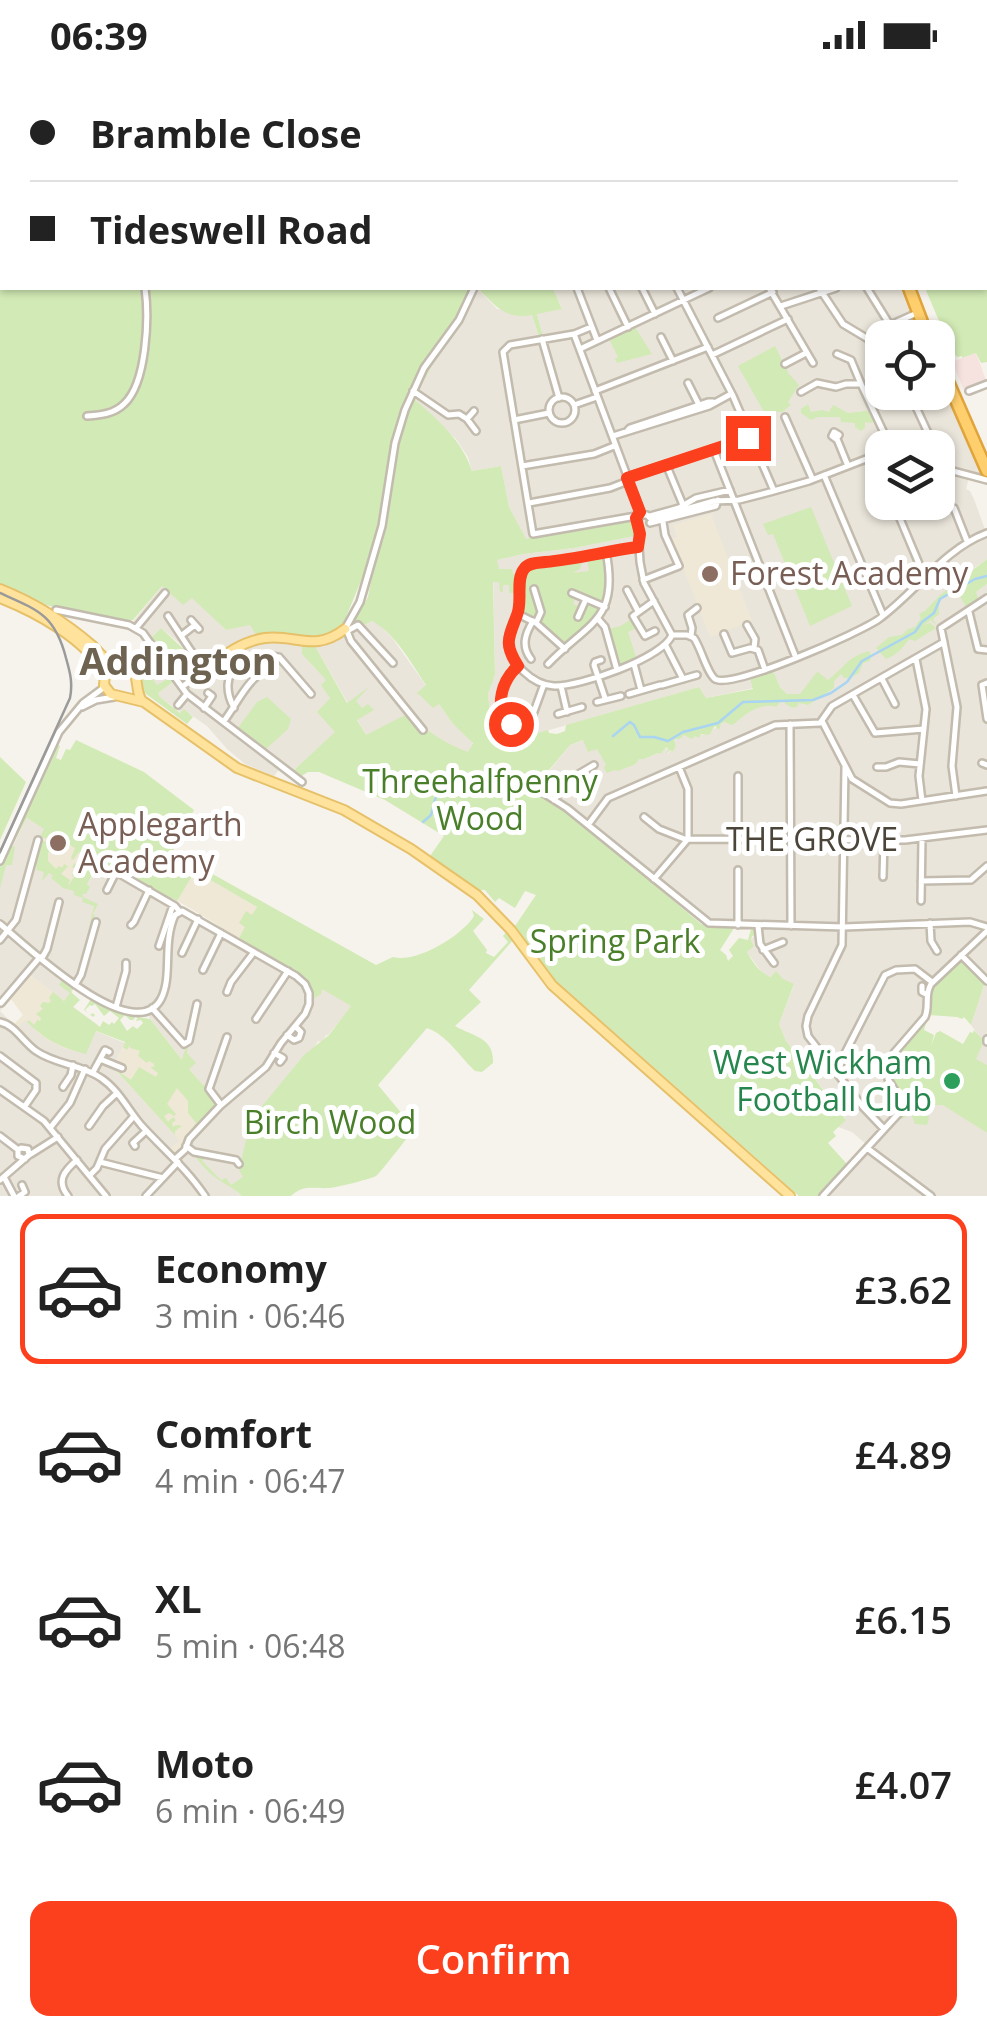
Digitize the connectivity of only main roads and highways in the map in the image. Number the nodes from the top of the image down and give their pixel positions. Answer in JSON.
{"nodes":[{"id":1,"x":911,"y":290,"type":"edge"},
{"id":2,"x":921,"y":320,"type":"edge"},
{"id":3,"x":955,"y":397,"type":"edge"},
{"id":4,"x":986,"y":466,"type":"edge"},
{"id":5,"x":0,"y":589,"type":"edge"},
{"id":6,"x":0,"y":598,"type":"edge"},
{"id":7,"x":52,"y":612,"type":"junction"},
{"id":8,"x":350,"y":628,"type":"road end"},
{"id":9,"x":62,"y":632,"type":"junction"},
{"id":10,"x":111,"y":663,"type":"junction"},
{"id":11,"x":207,"y":668,"type":"road end"},
{"id":12,"x":103,"y":675,"type":"junction"},
{"id":13,"x":136,"y":678,"type":"junction"},
{"id":14,"x":124,"y":696,"type":"junction"},
{"id":15,"x":144,"y":702,"type":"junction"},
{"id":16,"x":790,"y":1196,"type":"edge"}],
"edges":[{"from":1,"to":2,"type":"highway"},
{"from":3,"to":4,"type":"highway"},
{"from":5,"to":7,"type":"main road"},
{"from":6,"to":9,"type":"main road"},
{"from":7,"to":9,"type":"main road"},
{"from":7,"to":10,"type":"main road"},
{"from":8,"to":11,"type":"main road"},
{"from":9,"to":12,"type":"main road"},
{"from":10,"to":12,"type":"main road"},
{"from":10,"to":13,"type":"main road"},
{"from":12,"to":14,"type":"main road"},
{"from":13,"to":14,"type":"main road"},
{"from":13,"to":15,"type":"main road"},
{"from":14,"to":15,"type":"main road"},
{"from":15,"to":16,"type":"main road"}]}
